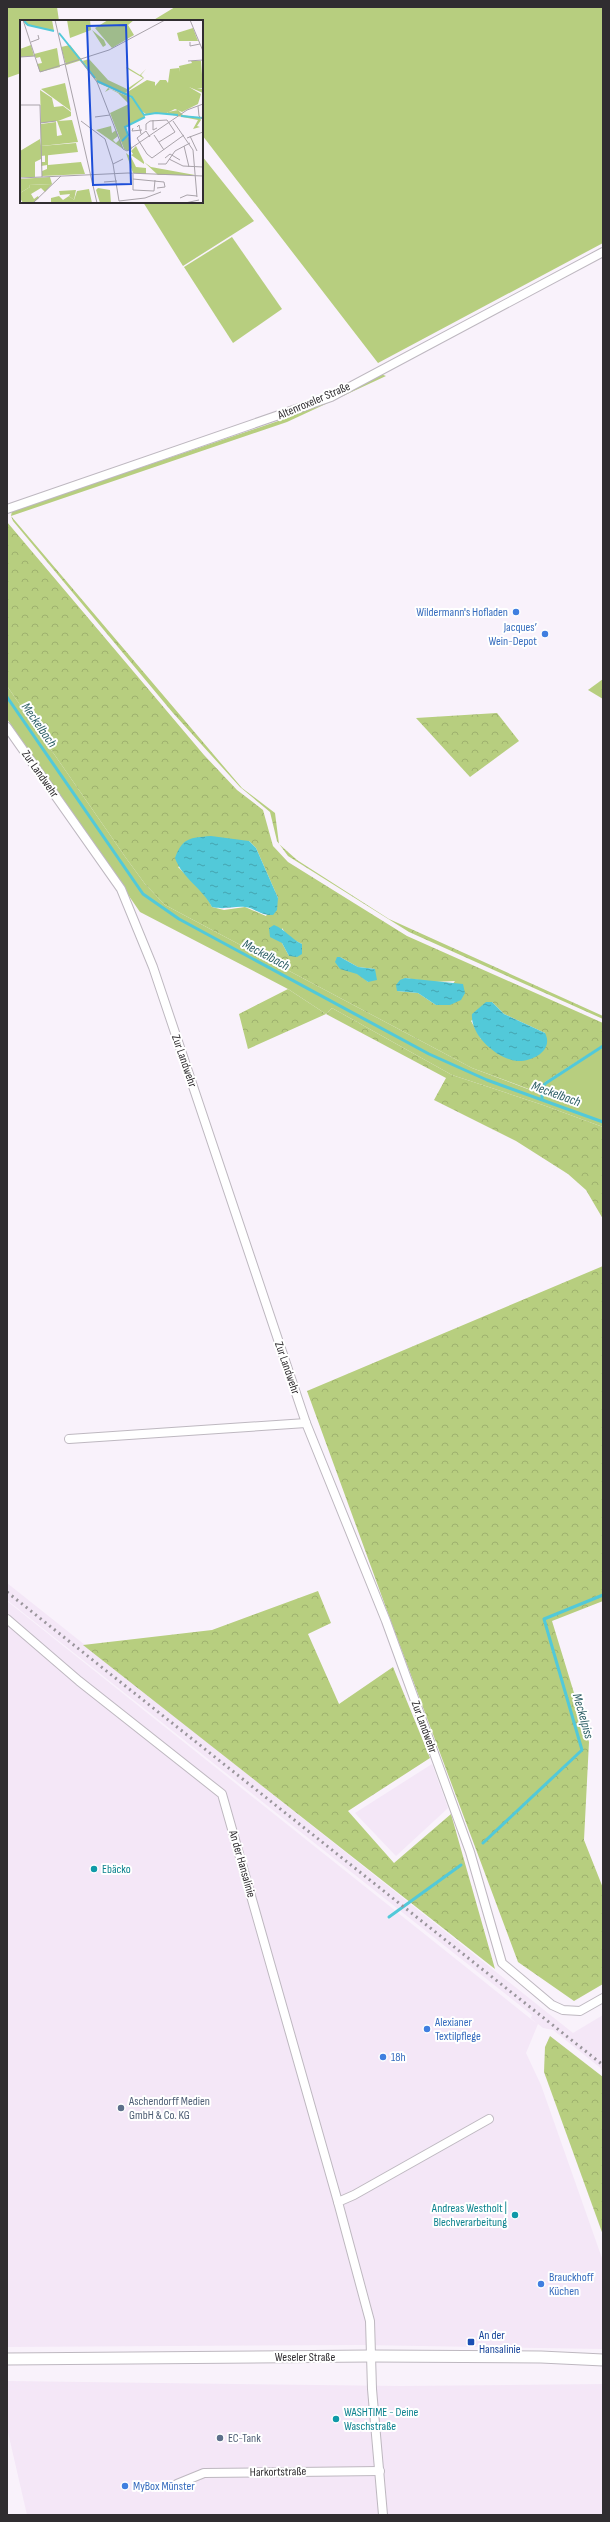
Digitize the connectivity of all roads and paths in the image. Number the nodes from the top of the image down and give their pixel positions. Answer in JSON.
{"nodes":[{"id":1,"x":603,"y":252,"type":"edge"},
{"id":2,"x":7,"y":509,"type":"edge"},
{"id":3,"x":7,"y":727,"type":"edge"},
{"id":4,"x":306,"y":1423,"type":"junction"},
{"id":5,"x":69,"y":1439,"type":"dead end"},
{"id":6,"x":7,"y":1619,"type":"edge"},
{"id":7,"x":603,"y":1998,"type":"edge"},
{"id":8,"x":489,"y":2119,"type":"dead end"},
{"id":9,"x":338,"y":2202,"type":"junction"},
{"id":10,"x":371,"y":2356,"type":"junction"},
{"id":11,"x":7,"y":2359,"type":"edge"},
{"id":12,"x":603,"y":2360,"type":"edge"},
{"id":13,"x":380,"y":2471,"type":"junction"},
{"id":14,"x":177,"y":2484,"type":"dead end"},
{"id":15,"x":384,"y":2515,"type":"edge"}],
"edges":[{"from":1,"to":2,"type":"street","name":"Altenroxeler Straße"},
{"from":3,"to":4,"type":"street","name":"Zur Landwehr"},
{"from":4,"to":5,"type":"street"},
{"from":4,"to":7,"type":"street","name":"Zur Landwehr"},
{"from":6,"to":9,"type":"street","name":"An der Hansalinie"},
{"from":8,"to":9,"type":"street"},
{"from":9,"to":10,"type":"street","name":"An der Hansalinie"},
{"from":10,"to":11,"type":"main road","name":"Weseler Straße"},
{"from":10,"to":12,"type":"main road","name":"Weseler Straße"},
{"from":10,"to":13,"type":"street"},
{"from":13,"to":14,"type":"street","name":"Harkortstraße"},
{"from":13,"to":15,"type":"street"}]}
